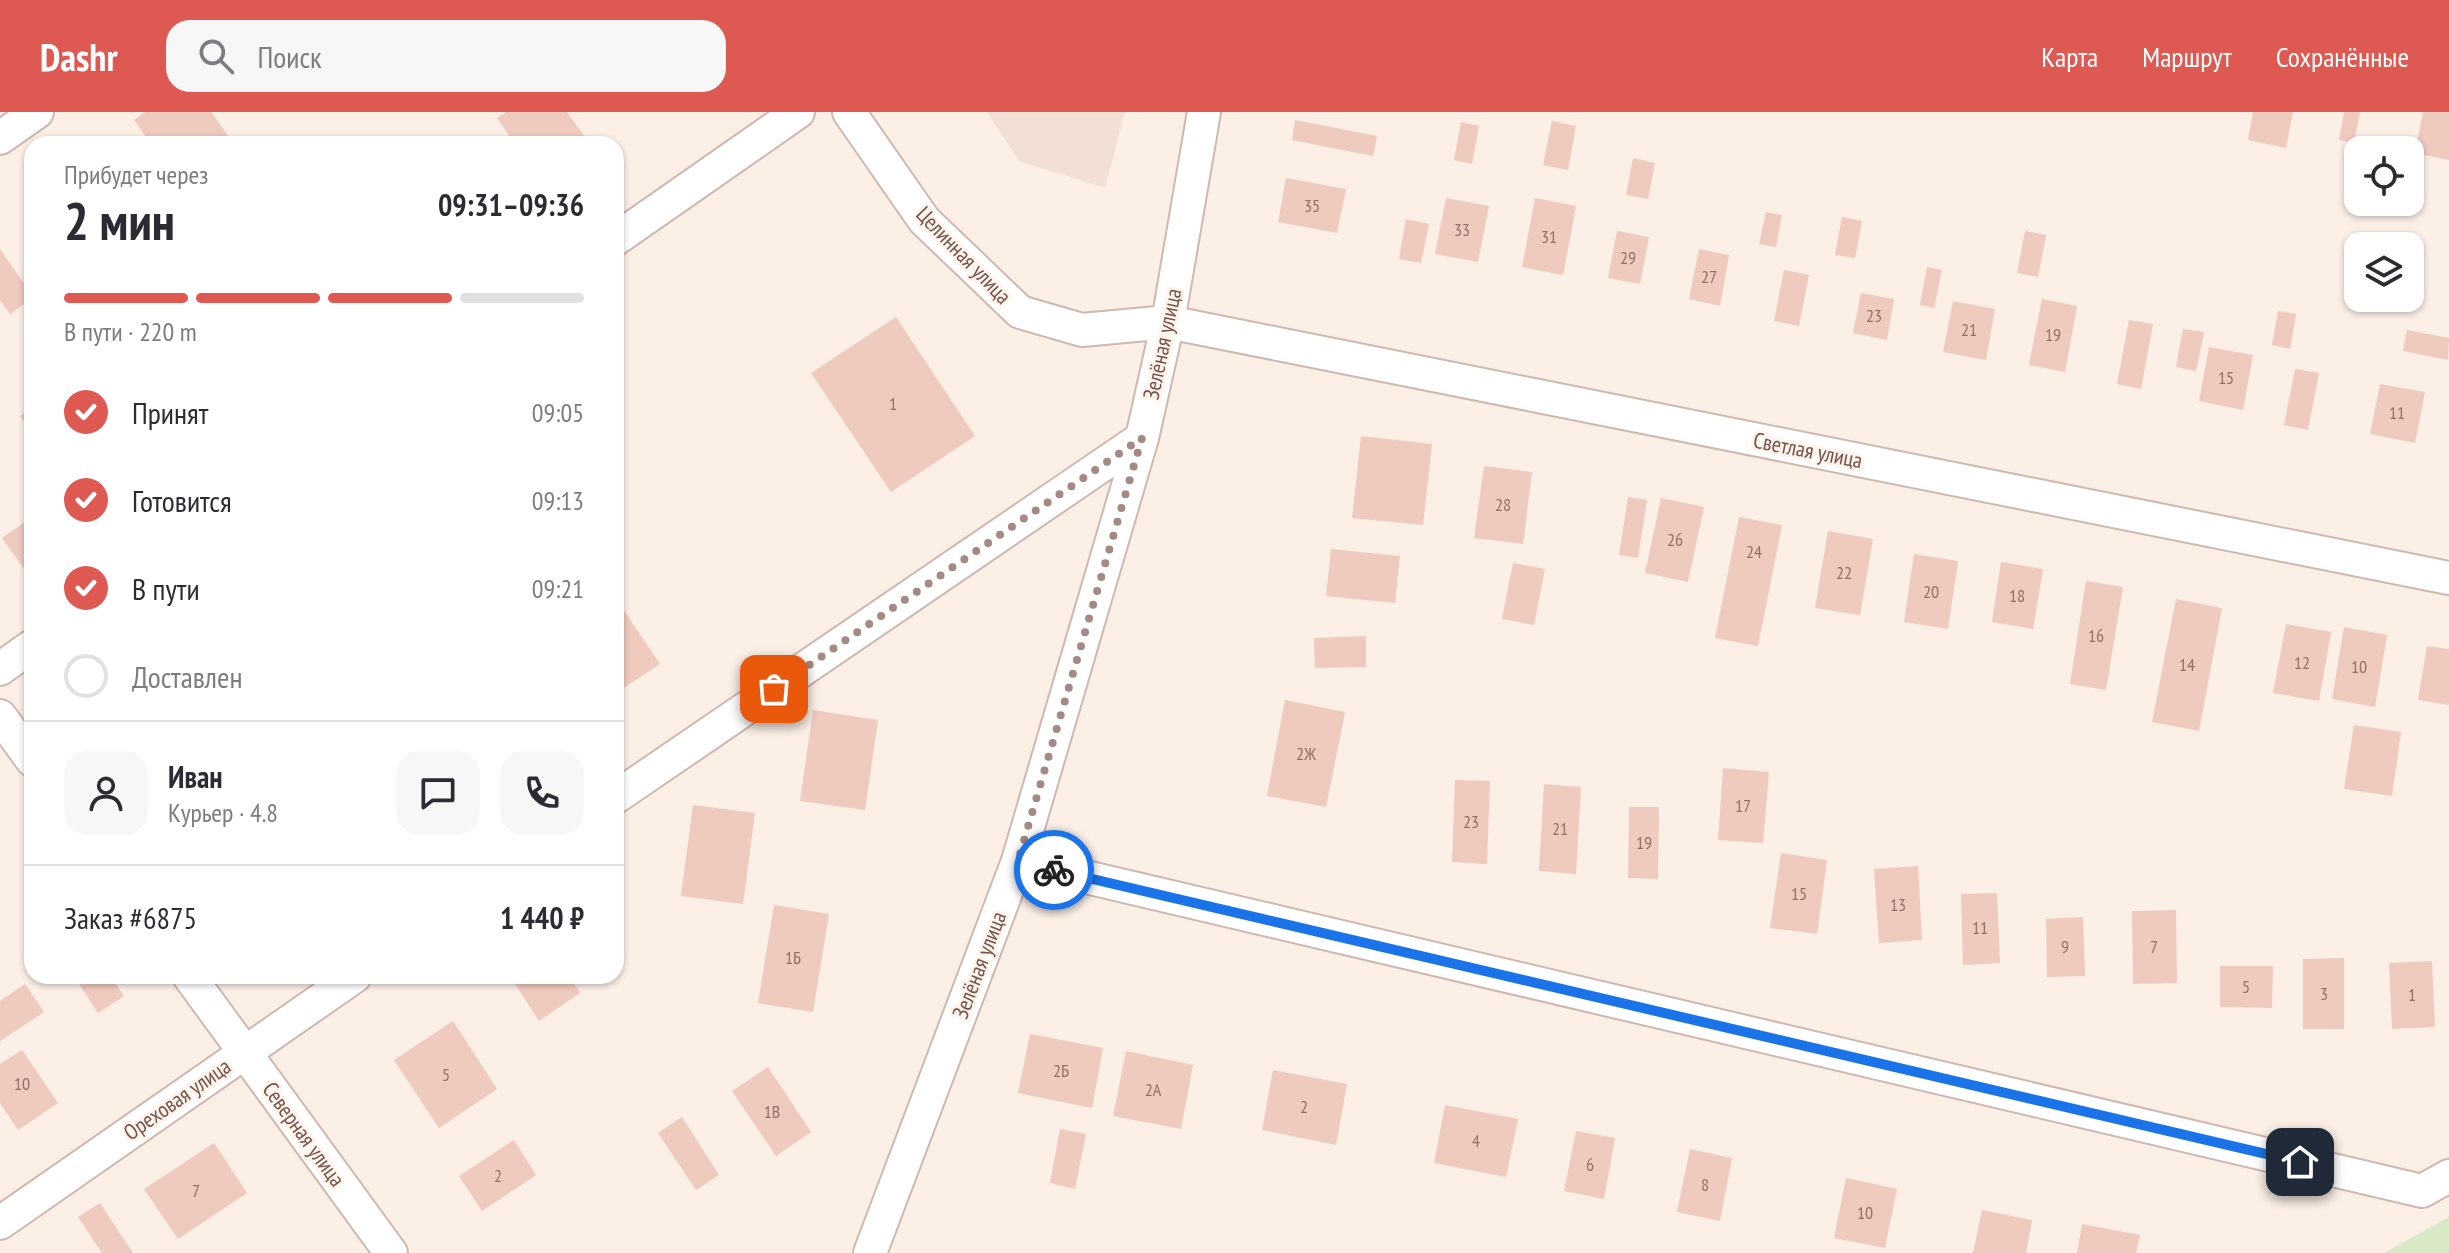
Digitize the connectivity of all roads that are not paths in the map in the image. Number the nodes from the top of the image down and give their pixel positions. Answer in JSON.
{"nodes":[{"id":1,"x":37,"y":112,"type":"edge"},
{"id":2,"x":798,"y":112,"type":"edge"},
{"id":3,"x":849,"y":112,"type":"edge"},
{"id":4,"x":1204,"y":112,"type":"edge"},
{"id":5,"x":0,"y":138,"type":"edge"},
{"id":6,"x":624,"y":233,"type":"edge"},
{"id":7,"x":1168,"y":322,"type":"junction"},
{"id":8,"x":1142,"y":438,"type":"junction"},
{"id":9,"x":2449,"y":578,"type":"edge"},
{"id":10,"x":24,"y":652,"type":"edge"},
{"id":11,"x":0,"y":669,"type":"edge"},
{"id":12,"x":0,"y":716,"type":"edge"},
{"id":13,"x":24,"y":749,"type":"edge"},
{"id":14,"x":624,"y":792,"type":"edge"},
{"id":15,"x":1018,"y":861,"type":"junction"},
{"id":16,"x":195,"y":984,"type":"edge"},
{"id":17,"x":343,"y":984,"type":"edge"},
{"id":18,"x":244,"y":1051,"type":"junction"},
{"id":19,"x":2436,"y":1183,"type":"edge"},
{"id":20,"x":0,"y":1223,"type":"edge"},
{"id":21,"x":391,"y":1253,"type":"edge"},
{"id":22,"x":870,"y":1253,"type":"edge"}],
"edges":[{"from":1,"to":5,"type":"street"},
{"from":2,"to":6,"type":"street"},
{"from":3,"to":7,"type":"street","name":"Целинная улица"},
{"from":4,"to":7,"type":"street","name":"Зелёная улица"},
{"from":7,"to":8,"type":"street","name":"Зелёная улица"},
{"from":7,"to":9,"type":"street","name":"Светлая улица"},
{"from":8,"to":14,"type":"street"},
{"from":8,"to":15,"type":"street","name":"Зелёная улица"},
{"from":10,"to":11,"type":"street"},
{"from":12,"to":13,"type":"street"},
{"from":15,"to":19,"type":"street"},
{"from":15,"to":22,"type":"street","name":"Зелёная улица"},
{"from":16,"to":18,"type":"street","name":"Северная улица"},
{"from":17,"to":18,"type":"street","name":"Ореховая улица"},
{"from":18,"to":20,"type":"street","name":"Ореховая улица"},
{"from":18,"to":21,"type":"street","name":"Северная улица"}]}
